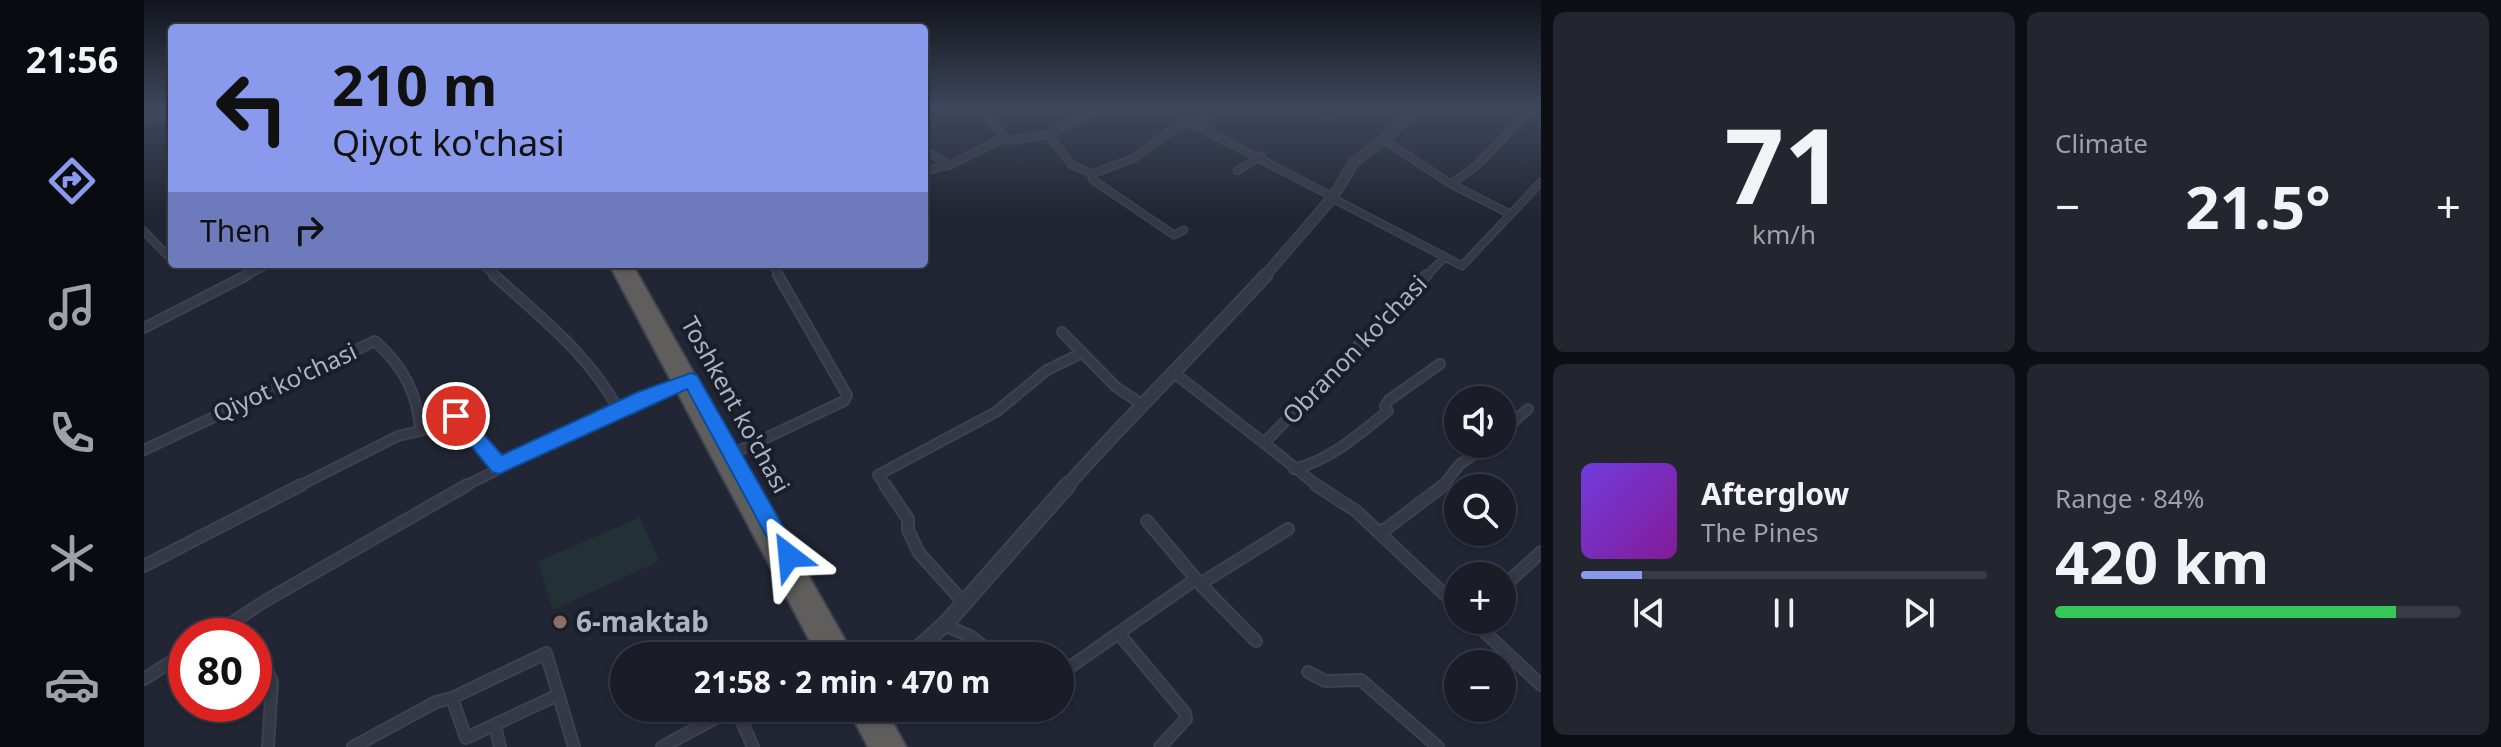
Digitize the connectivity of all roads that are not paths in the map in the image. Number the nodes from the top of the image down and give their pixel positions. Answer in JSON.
{"nodes":[{"id":1,"x":994,"y":143,"type":"edge"},
{"id":2,"x":1055,"y":143,"type":"edge"},
{"id":3,"x":1157,"y":143,"type":"edge"},
{"id":4,"x":1233,"y":143,"type":"edge"},
{"id":5,"x":1380,"y":143,"type":"edge"},
{"id":6,"x":1388,"y":143,"type":"edge"},
{"id":7,"x":1499,"y":143,"type":"edge"},
{"id":8,"x":928,"y":152,"type":"edge"},
{"id":9,"x":1261,"y":156,"type":"junction"},
{"id":10,"x":950,"y":165,"type":"junction"},
{"id":11,"x":928,"y":170,"type":"edge"},
{"id":12,"x":1237,"y":171,"type":"dead end"},
{"id":13,"x":1091,"y":174,"type":"junction"},
{"id":14,"x":1541,"y":182,"type":"edge"},
{"id":15,"x":1451,"y":184,"type":"junction"},
{"id":16,"x":1333,"y":197,"type":"junction"},
{"id":17,"x":1510,"y":214,"type":"junction"},
{"id":18,"x":1184,"y":230,"type":"dead end"},
{"id":19,"x":144,"y":231,"type":"edge"},
{"id":20,"x":168,"y":256,"type":"edge"},
{"id":21,"x":1445,"y":257,"type":"junction"},
{"id":22,"x":261,"y":268,"type":"edge"},
{"id":23,"x":486,"y":268,"type":"edge"},
{"id":24,"x":617,"y":268,"type":"edge"},
{"id":25,"x":628,"y":268,"type":"edge"},
{"id":26,"x":774,"y":268,"type":"edge"},
{"id":27,"x":144,"y":328,"type":"edge"},
{"id":28,"x":1062,"y":332,"type":"dead end"},
{"id":29,"x":1082,"y":353,"type":"junction"},
{"id":30,"x":1440,"y":364,"type":"dead end"},
{"id":31,"x":1174,"y":373,"type":"junction"},
{"id":32,"x":685,"y":382,"type":"junction"},
{"id":33,"x":1140,"y":403,"type":"junction"},
{"id":34,"x":618,"y":409,"type":"junction"},
{"id":35,"x":1528,"y":409,"type":"dead end"},
{"id":36,"x":1516,"y":420,"type":"edge"},
{"id":37,"x":420,"y":431,"type":"junction"},
{"id":38,"x":1264,"y":443,"type":"junction"},
{"id":39,"x":144,"y":450,"type":"edge"},
{"id":40,"x":732,"y":454,"type":"junction"},
{"id":41,"x":1469,"y":458,"type":"edge"},
{"id":42,"x":499,"y":466,"type":"junction"},
{"id":43,"x":1294,"y":469,"type":"junction"},
{"id":44,"x":1147,"y":521,"type":"dead end"},
{"id":45,"x":1288,"y":529,"type":"dead end"},
{"id":46,"x":1378,"y":531,"type":"junction"},
{"id":47,"x":1541,"y":552,"type":"edge"},
{"id":48,"x":144,"y":566,"type":"edge"},
{"id":49,"x":1516,"y":575,"type":"edge"},
{"id":50,"x":1198,"y":582,"type":"junction"},
{"id":51,"x":1444,"y":594,"type":"edge"},
{"id":52,"x":964,"y":603,"type":"junction"},
{"id":53,"x":242,"y":618,"type":"edge"},
{"id":54,"x":944,"y":625,"type":"junction"},
{"id":55,"x":1487,"y":634,"type":"edge"},
{"id":56,"x":1120,"y":635,"type":"junction"},
{"id":57,"x":1256,"y":641,"type":"dead end"},
{"id":58,"x":821,"y":642,"type":"edge"},
{"id":59,"x":837,"y":642,"type":"edge"},
{"id":60,"x":925,"y":642,"type":"edge"},
{"id":61,"x":978,"y":642,"type":"edge"},
{"id":62,"x":1074,"y":663,"type":"edge"},
{"id":63,"x":168,"y":664,"type":"edge"},
{"id":64,"x":1308,"y":672,"type":"dead end"},
{"id":65,"x":144,"y":679,"type":"edge"},
{"id":66,"x":272,"y":680,"type":"edge"},
{"id":67,"x":1541,"y":685,"type":"edge"},
{"id":68,"x":558,"y":695,"type":"junction"},
{"id":69,"x":452,"y":698,"type":"junction"},
{"id":70,"x":709,"y":722,"type":"edge"},
{"id":71,"x":741,"y":722,"type":"edge"},
{"id":72,"x":865,"y":722,"type":"edge"},
{"id":73,"x":883,"y":722,"type":"edge"},
{"id":74,"x":495,"y":725,"type":"junction"},
{"id":75,"x":268,"y":747,"type":"edge"},
{"id":76,"x":353,"y":747,"type":"edge"},
{"id":77,"x":500,"y":747,"type":"edge"},
{"id":78,"x":574,"y":747,"type":"edge"},
{"id":79,"x":662,"y":747,"type":"edge"},
{"id":80,"x":753,"y":747,"type":"edge"},
{"id":81,"x":879,"y":747,"type":"edge"},
{"id":82,"x":896,"y":747,"type":"edge"},
{"id":83,"x":1160,"y":747,"type":"edge"},
{"id":84,"x":1438,"y":747,"type":"edge"}],
"edges":[{"from":1,"to":10,"type":"street"},
{"from":2,"to":13,"type":"street"},
{"from":3,"to":13,"type":"street"},
{"from":4,"to":9,"type":"street","name":"Obranon ko'chasi"},
{"from":5,"to":16,"type":"street"},
{"from":6,"to":15,"type":"street"},
{"from":7,"to":15,"type":"street"},
{"from":8,"to":10,"type":"street"},
{"from":9,"to":12,"type":"street"},
{"from":9,"to":16,"type":"street","name":"Obranon ko'chasi"},
{"from":10,"to":11,"type":"street"},
{"from":13,"to":18,"type":"street"},
{"from":14,"to":17,"type":"street","name":"Obranon ko'chasi"},
{"from":15,"to":17,"type":"street"},
{"from":16,"to":21,"type":"street","name":"Obranon ko'chasi"},
{"from":16,"to":31,"type":"street"},
{"from":17,"to":21,"type":"street","name":"Obranon ko'chasi"},
{"from":19,"to":20,"type":"street"},
{"from":21,"to":38,"type":"street","name":"Obranon ko'chasi"},
{"from":22,"to":27,"type":"street"},
{"from":23,"to":34,"type":"street"},
{"from":24,"to":32,"type":"highway","name":"Toshkent ko'chasi"},
{"from":25,"to":32,"type":"highway","name":"Toshkent ko'chasi"},
{"from":26,"to":40,"type":"street"},
{"from":28,"to":29,"type":"street"},
{"from":29,"to":33,"type":"street"},
{"from":29,"to":52,"type":"street"},
{"from":30,"to":43,"type":"street"},
{"from":31,"to":33,"type":"street"},
{"from":31,"to":38,"type":"street","name":"Obranon ko'chasi"},
{"from":32,"to":34,"type":"street"},
{"from":32,"to":40,"type":"highway","name":"Toshkent ko'chasi"},
{"from":32,"to":58,"type":"highway","name":"Toshkent ko'chasi"},
{"from":33,"to":52,"type":"street"},
{"from":34,"to":42,"type":"street"},
{"from":35,"to":36,"type":"street"},
{"from":37,"to":39,"type":"street","name":"Qiyot ko'chasi"},
{"from":37,"to":42,"type":"street"},
{"from":37,"to":48,"type":"street"},
{"from":38,"to":43,"type":"street","name":"Obranon ko'chasi"},
{"from":40,"to":59,"type":"highway","name":"Toshkent ko'chasi"},
{"from":41,"to":46,"type":"street"},
{"from":42,"to":53,"type":"street"},
{"from":43,"to":46,"type":"street","name":"Obranon ko'chasi"},
{"from":44,"to":50,"type":"street"},
{"from":45,"to":50,"type":"street"},
{"from":46,"to":51,"type":"street","name":"Obranon ko'chasi"},
{"from":47,"to":49,"type":"street"},
{"from":50,"to":56,"type":"street"},
{"from":50,"to":57,"type":"street"},
{"from":52,"to":54,"type":"street"},
{"from":54,"to":60,"type":"street"},
{"from":54,"to":61,"type":"street"},
{"from":55,"to":67,"type":"street"},
{"from":56,"to":62,"type":"street"},
{"from":56,"to":83,"type":"street"},
{"from":63,"to":65,"type":"street"},
{"from":64,"to":84,"type":"street"},
{"from":66,"to":75,"type":"street"},
{"from":68,"to":69,"type":"street"},
{"from":68,"to":74,"type":"street"},
{"from":68,"to":78,"type":"street"},
{"from":69,"to":74,"type":"street"},
{"from":69,"to":76,"type":"street"},
{"from":70,"to":79,"type":"street"},
{"from":71,"to":80,"type":"street"},
{"from":72,"to":81,"type":"highway"},
{"from":73,"to":82,"type":"highway"},
{"from":74,"to":77,"type":"street"}]}
